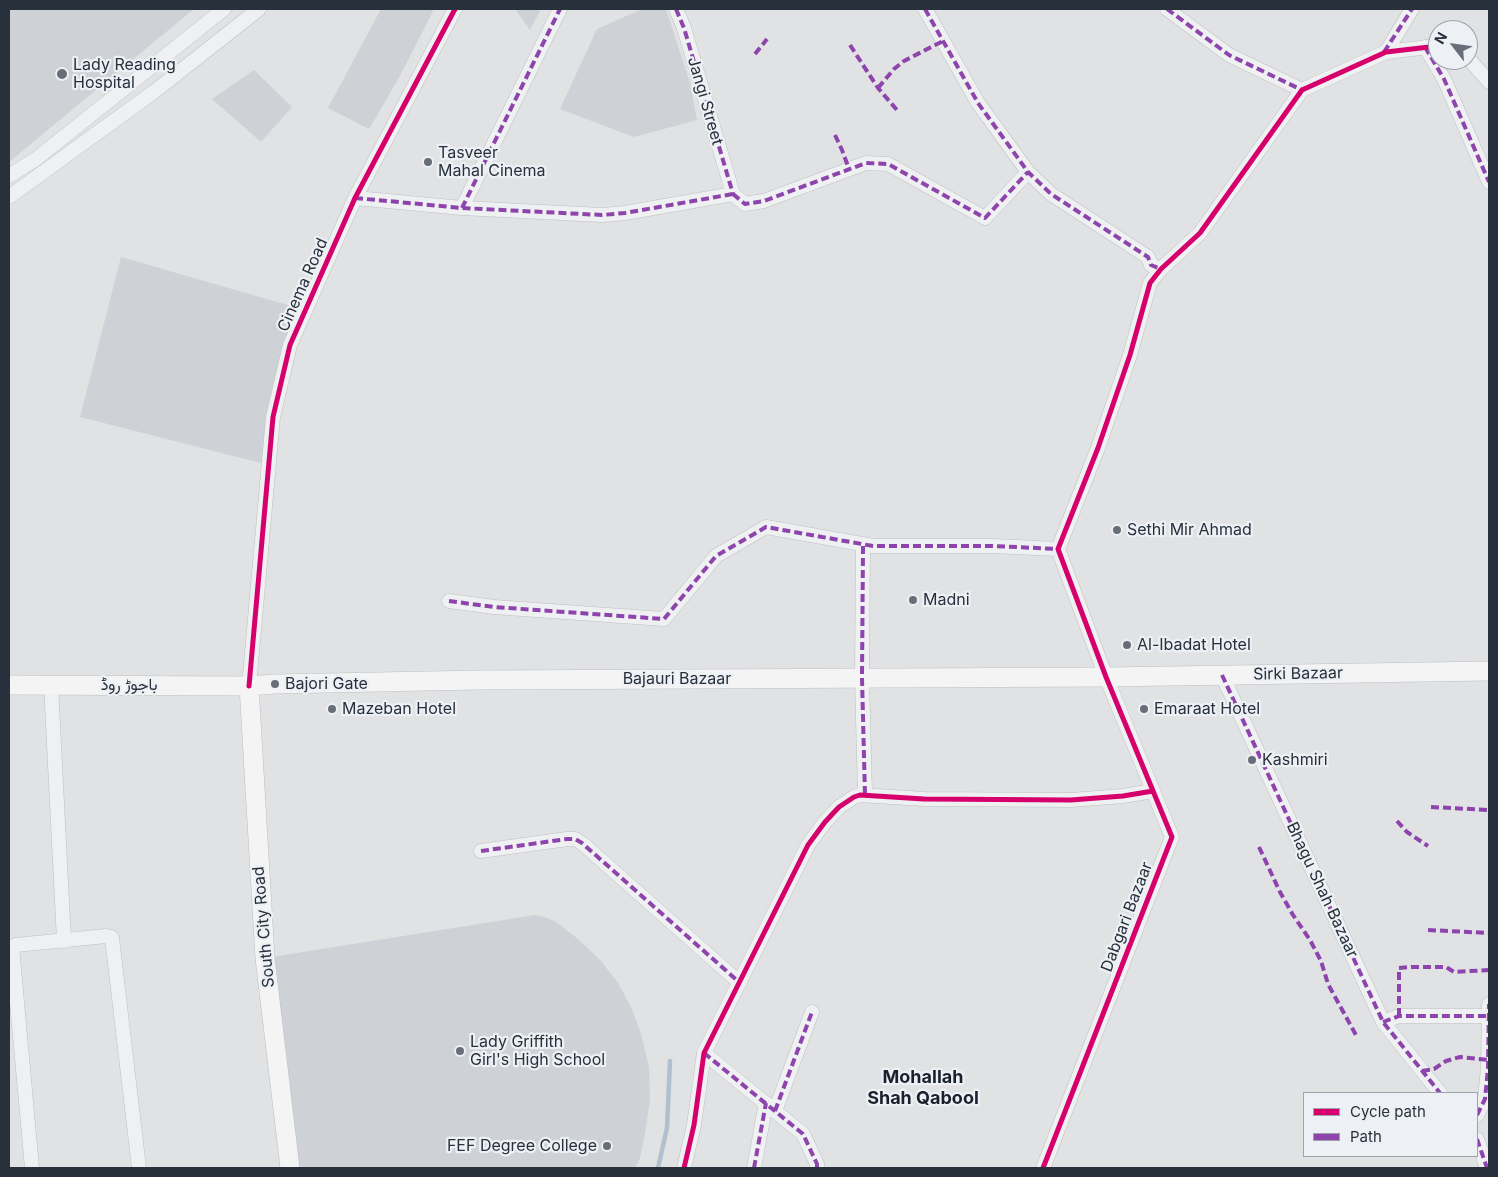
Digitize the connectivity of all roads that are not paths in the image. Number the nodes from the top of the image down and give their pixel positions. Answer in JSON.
{"nodes":[{"id":1,"x":224,"y":9,"type":"edge"},
{"id":2,"x":259,"y":9,"type":"edge"},
{"id":3,"x":455,"y":9,"type":"edge"},
{"id":4,"x":560,"y":9,"type":"edge"},
{"id":5,"x":676,"y":9,"type":"edge"},
{"id":6,"x":925,"y":9,"type":"edge"},
{"id":7,"x":1167,"y":9,"type":"edge"},
{"id":8,"x":1412,"y":9,"type":"edge"},
{"id":9,"x":185,"y":40,"type":"junction"},
{"id":10,"x":1428,"y":47,"type":"edge"},
{"id":11,"x":1386,"y":52,"type":"junction"},
{"id":12,"x":196,"y":59,"type":"junction"},
{"id":13,"x":1478,"y":69,"type":"edge"},
{"id":14,"x":1440,"y":70,"type":"edge"},
{"id":15,"x":1489,"y":82,"type":"edge"},
{"id":16,"x":1302,"y":90,"type":"junction"},
{"id":17,"x":1028,"y":172,"type":"junction"},
{"id":18,"x":9,"y":176,"type":"edge"},
{"id":19,"x":1489,"y":182,"type":"edge"},
{"id":20,"x":733,"y":194,"type":"junction"},
{"id":21,"x":9,"y":197,"type":"edge"},
{"id":22,"x":355,"y":198,"type":"junction"},
{"id":23,"x":462,"y":208,"type":"junction"},
{"id":24,"x":1161,"y":269,"type":"junction"},
{"id":25,"x":863,"y":546,"type":"junction"},
{"id":26,"x":1058,"y":549,"type":"junction"},
{"id":27,"x":449,"y":601,"type":"dead end"},
{"id":28,"x":1489,"y":671,"type":"edge"},
{"id":29,"x":1222,"y":675,"type":"junction"},
{"id":30,"x":1106,"y":677,"type":"junction"},
{"id":31,"x":862,"y":678,"type":"junction"},
{"id":32,"x":9,"y":685,"type":"edge"},
{"id":33,"x":51,"y":685,"type":"junction"},
{"id":34,"x":249,"y":686,"type":"junction"},
{"id":35,"x":1153,"y":791,"type":"junction"},
{"id":36,"x":865,"y":795,"type":"junction"},
{"id":37,"x":481,"y":850,"type":"dead end"},
{"id":38,"x":64,"y":941,"type":"junction"},
{"id":39,"x":740,"y":983,"type":"junction"},
{"id":40,"x":812,"y":1012,"type":"dead end"},
{"id":41,"x":1489,"y":1012,"type":"edge"},
{"id":42,"x":1383,"y":1022,"type":"junction"},
{"id":43,"x":704,"y":1053,"type":"junction"},
{"id":44,"x":1439,"y":1092,"type":"edge"},
{"id":45,"x":771,"y":1107,"type":"junction"},
{"id":46,"x":1478,"y":1113,"type":"edge"},
{"id":47,"x":1478,"y":1142,"type":"edge"},
{"id":48,"x":32,"y":1168,"type":"edge"},
{"id":49,"x":139,"y":1168,"type":"edge"},
{"id":50,"x":290,"y":1168,"type":"edge"},
{"id":51,"x":684,"y":1168,"type":"edge"},
{"id":52,"x":754,"y":1168,"type":"edge"},
{"id":53,"x":817,"y":1168,"type":"edge"},
{"id":54,"x":1044,"y":1168,"type":"edge"},
{"id":55,"x":1487,"y":1168,"type":"edge"}],
"edges":[{"from":1,"to":9,"type":"street"},
{"from":2,"to":12,"type":"street"},
{"from":3,"to":22,"type":"street","name":"Cinema Road"},
{"from":4,"to":23,"type":"street"},
{"from":5,"to":20,"type":"street","name":"Jangi Street"},
{"from":6,"to":17,"type":"street"},
{"from":7,"to":16,"type":"street"},
{"from":8,"to":11,"type":"street"},
{"from":9,"to":12,"type":"street"},
{"from":9,"to":18,"type":"street"},
{"from":10,"to":11,"type":"street"},
{"from":11,"to":16,"type":"street"},
{"from":12,"to":21,"type":"street"},
{"from":13,"to":15,"type":"street"},
{"from":14,"to":19,"type":"street"},
{"from":16,"to":24,"type":"street"},
{"from":17,"to":20,"type":"street"},
{"from":17,"to":24,"type":"street"},
{"from":20,"to":23,"type":"street"},
{"from":22,"to":23,"type":"street"},
{"from":22,"to":34,"type":"street","name":"Cinema Road"},
{"from":24,"to":26,"type":"street"},
{"from":25,"to":26,"type":"street"},
{"from":25,"to":27,"type":"street"},
{"from":25,"to":31,"type":"street"},
{"from":26,"to":30,"type":"street","name":"Dabgari Bazaar"},
{"from":28,"to":29,"type":"main road","name":"Sirki Bazaar"},
{"from":29,"to":30,"type":"main road","name":"Sirki Bazaar"},
{"from":29,"to":42,"type":"street","name":"Bhagu Shah Bazaar"},
{"from":30,"to":31,"type":"main road","name":"Bajauri Bazaar"},
{"from":30,"to":35,"type":"street","name":"Dabgari Bazaar"},
{"from":31,"to":34,"type":"main road","name":"Bajauri Bazaar"},
{"from":31,"to":36,"type":"street"},
{"from":32,"to":33,"type":"main road","name":"باجوڑ روڈ"},
{"from":33,"to":34,"type":"main road","name":"باجوڑ روڈ"},
{"from":33,"to":38,"type":"street"},
{"from":34,"to":50,"type":"main road","name":"South City Road"},
{"from":35,"to":36,"type":"street"},
{"from":35,"to":54,"type":"street","name":"Dabgari Bazaar"},
{"from":36,"to":39,"type":"street"},
{"from":37,"to":39,"type":"street"},
{"from":38,"to":48,"type":"street"},
{"from":38,"to":49,"type":"street"},
{"from":39,"to":43,"type":"street"},
{"from":40,"to":45,"type":"street"},
{"from":41,"to":42,"type":"street"},
{"from":41,"to":46,"type":"street"},
{"from":42,"to":44,"type":"street","name":"Bhagu Shah Bazaar"},
{"from":43,"to":45,"type":"street"},
{"from":43,"to":51,"type":"street"},
{"from":45,"to":52,"type":"street"},
{"from":45,"to":53,"type":"street"},
{"from":47,"to":55,"type":"street"}]}
